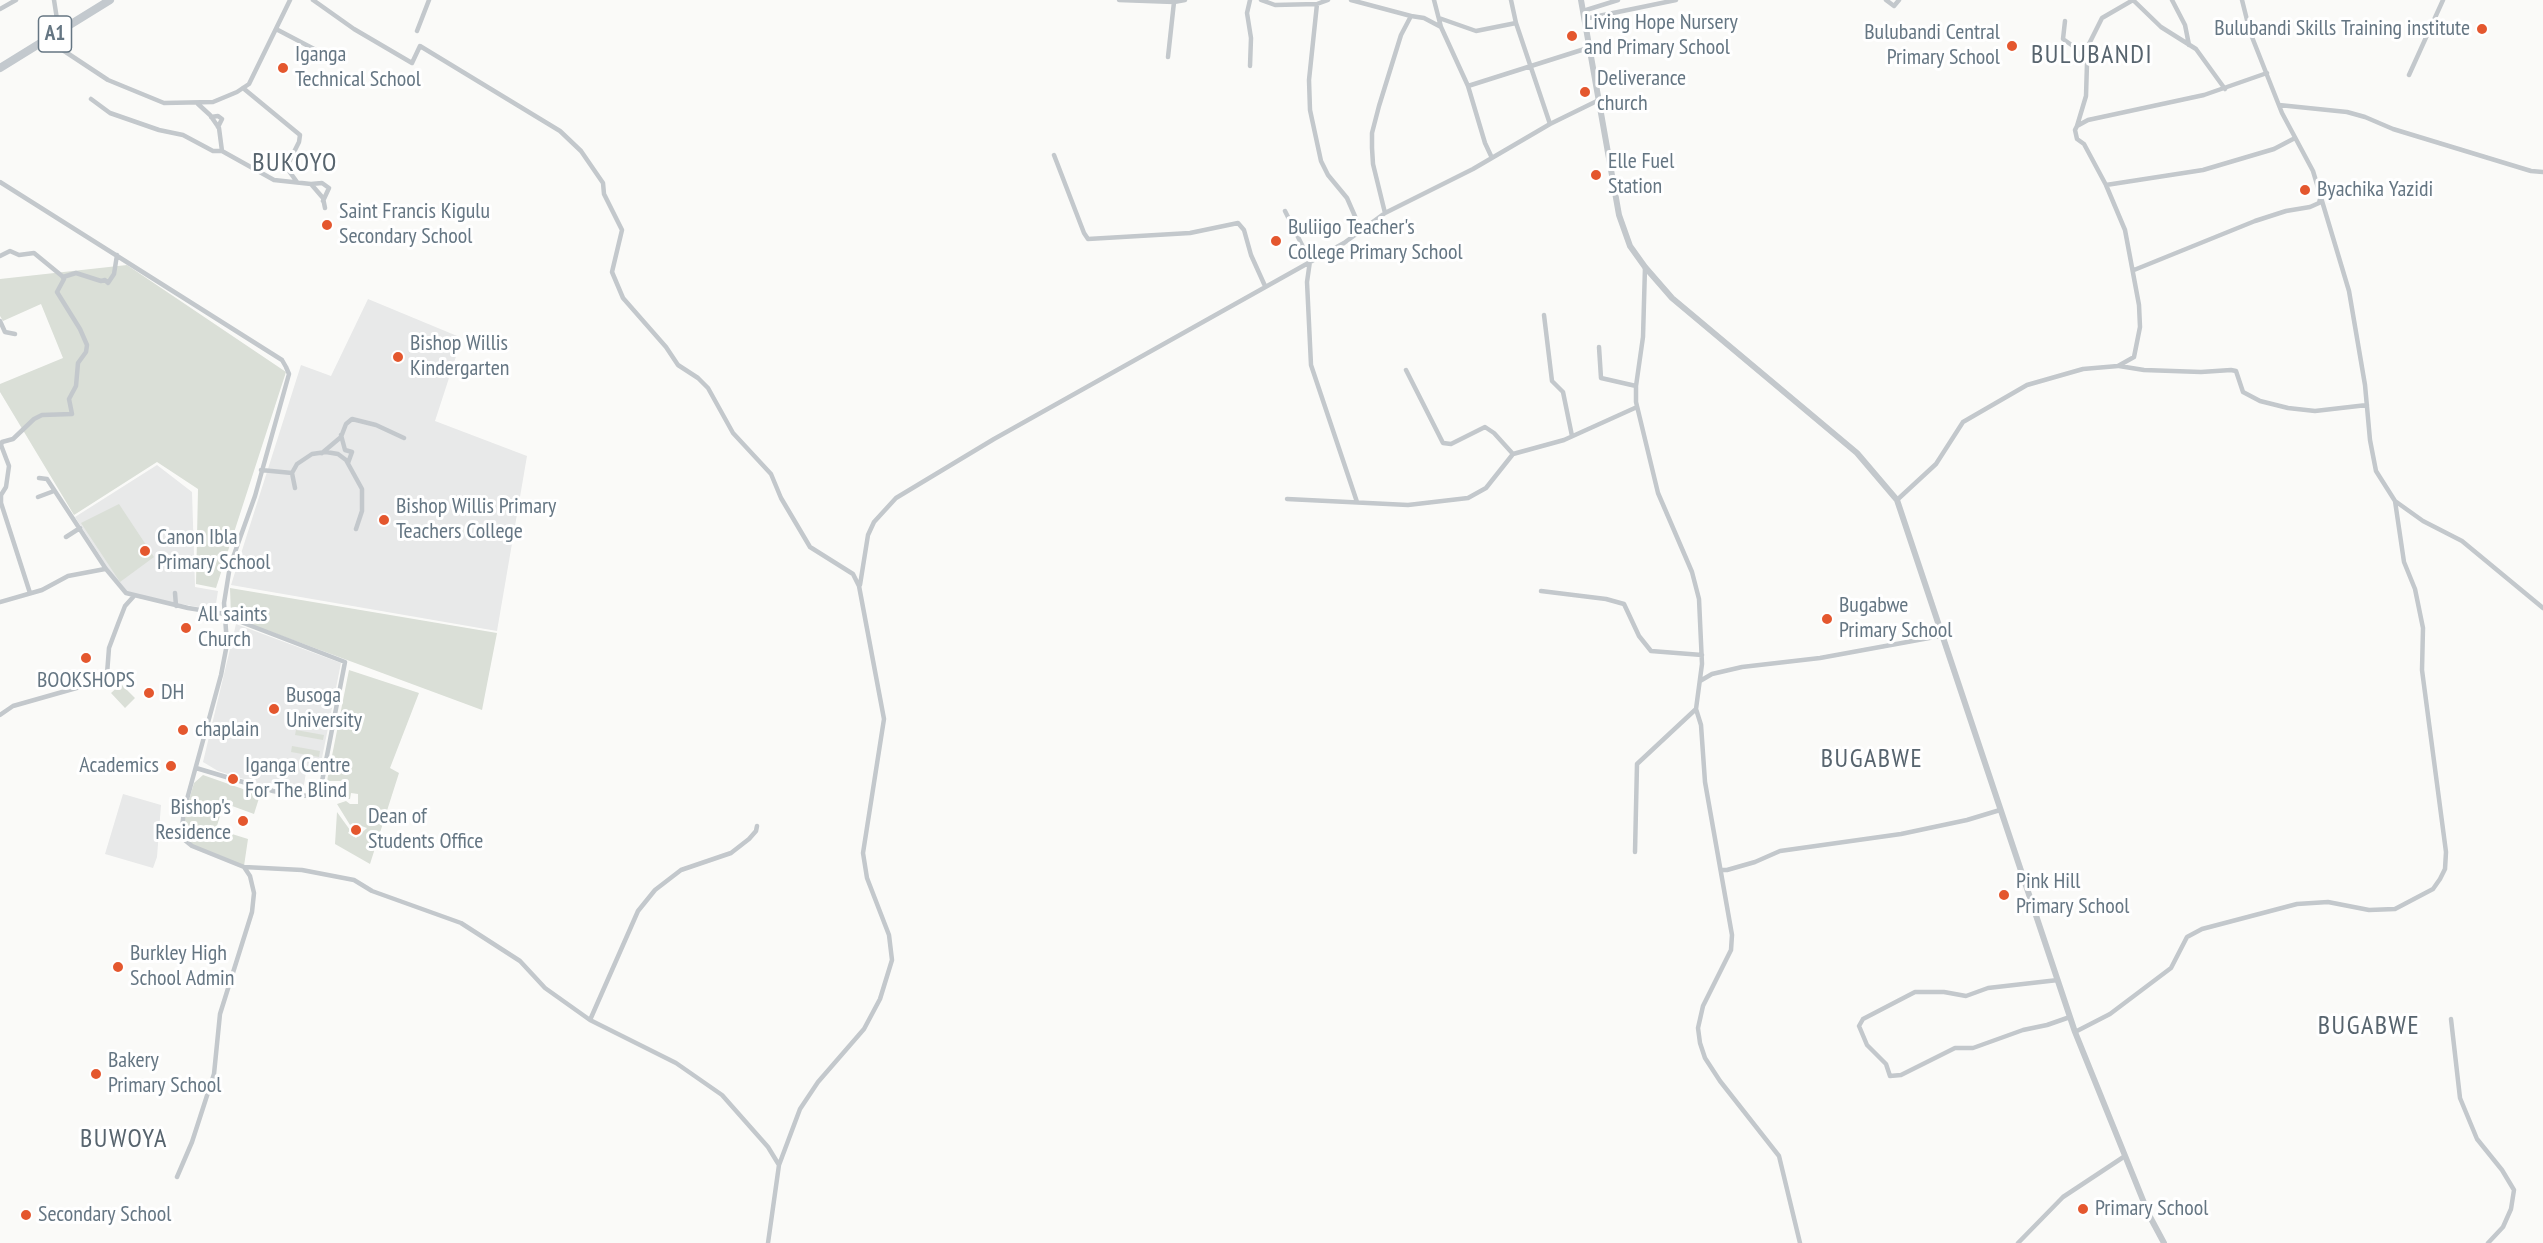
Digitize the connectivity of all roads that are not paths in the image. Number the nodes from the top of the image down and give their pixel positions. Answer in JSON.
{"nodes":[{"id":1,"x":16,"y":0,"type":"edge"},
{"id":2,"x":54,"y":0,"type":"edge"},
{"id":3,"x":110,"y":0,"type":"edge"},
{"id":4,"x":290,"y":0,"type":"edge"},
{"id":5,"x":313,"y":0,"type":"edge"},
{"id":6,"x":429,"y":0,"type":"edge"},
{"id":7,"x":1119,"y":0,"type":"edge"},
{"id":8,"x":1185,"y":0,"type":"edge"},
{"id":9,"x":1250,"y":0,"type":"edge"},
{"id":10,"x":1261,"y":0,"type":"edge"},
{"id":11,"x":1329,"y":0,"type":"edge"},
{"id":12,"x":1351,"y":0,"type":"edge"},
{"id":13,"x":1434,"y":0,"type":"edge"},
{"id":14,"x":1510,"y":0,"type":"edge"},
{"id":15,"x":1581,"y":0,"type":"edge"},
{"id":16,"x":1618,"y":0,"type":"edge"},
{"id":17,"x":1676,"y":0,"type":"edge"},
{"id":18,"x":1886,"y":0,"type":"edge"},
{"id":19,"x":1899,"y":0,"type":"edge"},
{"id":20,"x":2133,"y":0,"type":"edge"},
{"id":21,"x":2172,"y":0,"type":"edge"},
{"id":22,"x":2242,"y":0,"type":"edge"},
{"id":23,"x":2443,"y":0,"type":"edge"},
{"id":24,"x":1174,"y":2,"type":"junction"},
{"id":25,"x":1317,"y":4,"type":"junction"},
{"id":26,"x":0,"y":9,"type":"edge"},
{"id":27,"x":1583,"y":11,"type":"junction"},
{"id":28,"x":1411,"y":16,"type":"junction"},
{"id":29,"x":1438,"y":18,"type":"junction"},
{"id":30,"x":1584,"y":19,"type":"junction"},
{"id":31,"x":2065,"y":21,"type":"dead end"},
{"id":32,"x":1516,"y":23,"type":"junction"},
{"id":33,"x":1441,"y":27,"type":"junction"},
{"id":34,"x":276,"y":30,"type":"junction"},
{"id":35,"x":417,"y":31,"type":"dead end"},
{"id":36,"x":59,"y":32,"type":"junction"},
{"id":37,"x":46,"y":39,"type":"junction"},
{"id":38,"x":2189,"y":45,"type":"junction"},
{"id":39,"x":1591,"y":47,"type":"junction"},
{"id":40,"x":316,"y":50,"type":"dead end"},
{"id":41,"x":1168,"y":57,"type":"dead end"},
{"id":42,"x":2087,"y":63,"type":"junction"},
{"id":43,"x":1250,"y":66,"type":"dead end"},
{"id":44,"x":0,"y":68,"type":"edge"},
{"id":45,"x":1530,"y":68,"type":"junction"},
{"id":46,"x":2267,"y":73,"type":"junction"},
{"id":47,"x":2409,"y":75,"type":"dead end"},
{"id":48,"x":1468,"y":86,"type":"junction"},
{"id":49,"x":243,"y":88,"type":"junction"},
{"id":50,"x":2225,"y":89,"type":"junction"},
{"id":51,"x":91,"y":99,"type":"dead end"},
{"id":52,"x":1599,"y":100,"type":"junction"},
{"id":53,"x":198,"y":104,"type":"junction"},
{"id":54,"x":2279,"y":105,"type":"junction"},
{"id":55,"x":1550,"y":124,"type":"junction"},
{"id":56,"x":2077,"y":126,"type":"junction"},
{"id":57,"x":2295,"y":138,"type":"junction"},
{"id":58,"x":222,"y":151,"type":"junction"},
{"id":59,"x":1054,"y":155,"type":"dead end"},
{"id":60,"x":1492,"y":158,"type":"junction"},
{"id":61,"x":2543,"y":172,"type":"edge"},
{"id":62,"x":0,"y":182,"type":"edge"},
{"id":63,"x":297,"y":182,"type":"junction"},
{"id":64,"x":311,"y":184,"type":"junction"},
{"id":65,"x":2106,"y":185,"type":"junction"},
{"id":66,"x":2320,"y":196,"type":"junction"},
{"id":67,"x":323,"y":201,"type":"junction"},
{"id":68,"x":325,"y":208,"type":"dead end"},
{"id":69,"x":1286,"y":211,"type":"dead end"},
{"id":70,"x":1385,"y":213,"type":"junction"},
{"id":71,"x":1361,"y":230,"type":"junction"},
{"id":72,"x":117,"y":255,"type":"junction"},
{"id":73,"x":0,"y":256,"type":"edge"},
{"id":74,"x":1310,"y":261,"type":"junction"},
{"id":75,"x":1645,"y":267,"type":"junction"},
{"id":76,"x":2134,"y":270,"type":"junction"},
{"id":77,"x":63,"y":277,"type":"junction"},
{"id":78,"x":1265,"y":286,"type":"junction"},
{"id":79,"x":1544,"y":315,"type":"dead end"},
{"id":80,"x":0,"y":321,"type":"edge"},
{"id":81,"x":15,"y":334,"type":"dead end"},
{"id":82,"x":1599,"y":347,"type":"dead end"},
{"id":83,"x":2118,"y":366,"type":"junction"},
{"id":84,"x":1406,"y":370,"type":"dead end"},
{"id":85,"x":1636,"y":386,"type":"junction"},
{"id":86,"x":2367,"y":405,"type":"junction"},
{"id":87,"x":1637,"y":407,"type":"junction"},
{"id":88,"x":341,"y":435,"type":"junction"},
{"id":89,"x":0,"y":436,"type":"edge"},
{"id":90,"x":1572,"y":436,"type":"junction"},
{"id":91,"x":404,"y":438,"type":"dead end"},
{"id":92,"x":3,"y":441,"type":"junction"},
{"id":93,"x":322,"y":453,"type":"junction"},
{"id":94,"x":1513,"y":454,"type":"junction"},
{"id":95,"x":348,"y":463,"type":"junction"},
{"id":96,"x":261,"y":470,"type":"junction"},
{"id":97,"x":292,"y":473,"type":"junction"},
{"id":98,"x":39,"y":478,"type":"dead end"},
{"id":99,"x":295,"y":488,"type":"dead end"},
{"id":100,"x":54,"y":491,"type":"junction"},
{"id":101,"x":38,"y":497,"type":"dead end"},
{"id":102,"x":1287,"y":499,"type":"dead end"},
{"id":103,"x":1897,"y":501,"type":"junction"},
{"id":104,"x":2395,"y":501,"type":"junction"},
{"id":105,"x":1357,"y":502,"type":"junction"},
{"id":106,"x":80,"y":528,"type":"junction"},
{"id":107,"x":356,"y":529,"type":"dead end"},
{"id":108,"x":66,"y":537,"type":"dead end"},
{"id":109,"x":106,"y":569,"type":"junction"},
{"id":110,"x":860,"y":586,"type":"junction"},
{"id":111,"x":1541,"y":591,"type":"dead end"},
{"id":112,"x":30,"y":593,"type":"junction"},
{"id":113,"x":175,"y":593,"type":"dead end"},
{"id":114,"x":134,"y":596,"type":"junction"},
{"id":115,"x":0,"y":602,"type":"edge"},
{"id":116,"x":176,"y":606,"type":"junction"},
{"id":117,"x":2543,"y":608,"type":"edge"},
{"id":118,"x":225,"y":614,"type":"junction"},
{"id":119,"x":1940,"y":636,"type":"junction"},
{"id":120,"x":1702,"y":655,"type":"junction"},
{"id":121,"x":1700,"y":681,"type":"junction"},
{"id":122,"x":1695,"y":709,"type":"junction"},
{"id":123,"x":0,"y":715,"type":"edge"},
{"id":124,"x":196,"y":768,"type":"junction"},
{"id":125,"x":2000,"y":810,"type":"junction"},
{"id":126,"x":757,"y":826,"type":"dead end"},
{"id":127,"x":1635,"y":852,"type":"dead end"},
{"id":128,"x":244,"y":867,"type":"junction"},
{"id":129,"x":1721,"y":870,"type":"junction"},
{"id":130,"x":2058,"y":980,"type":"junction"},
{"id":131,"x":2070,"y":1017,"type":"junction"},
{"id":132,"x":2451,"y":1019,"type":"dead end"},
{"id":133,"x":590,"y":1020,"type":"junction"},
{"id":134,"x":2075,"y":1032,"type":"junction"},
{"id":135,"x":2125,"y":1156,"type":"junction"},
{"id":136,"x":779,"y":1165,"type":"junction"},
{"id":137,"x":177,"y":1176,"type":"dead end"},
{"id":138,"x":768,"y":1243,"type":"edge"},
{"id":139,"x":1800,"y":1243,"type":"edge"},
{"id":140,"x":2018,"y":1243,"type":"edge"},
{"id":141,"x":2164,"y":1243,"type":"edge"},
{"id":142,"x":2488,"y":1243,"type":"edge"}],
"edges":[{"from":1,"to":26,"type":"street"},
{"from":2,"to":36,"type":"street"},
{"from":3,"to":36,"type":"main road","number":"A1"},
{"from":4,"to":34,"type":"street"},
{"from":5,"to":110,"type":"street"},
{"from":6,"to":35,"type":"street"},
{"from":7,"to":24,"type":"street"},
{"from":8,"to":24,"type":"street"},
{"from":9,"to":43,"type":"street"},
{"from":10,"to":25,"type":"street"},
{"from":11,"to":25,"type":"street"},
{"from":12,"to":28,"type":"street"},
{"from":13,"to":29,"type":"street"},
{"from":14,"to":32,"type":"street"},
{"from":15,"to":27,"type":"street"},
{"from":16,"to":27,"type":"street"},
{"from":17,"to":30,"type":"street"},
{"from":18,"to":19,"type":"street"},
{"from":20,"to":38,"type":"street"},
{"from":20,"to":42,"type":"street"},
{"from":21,"to":38,"type":"street"},
{"from":22,"to":46,"type":"street"},
{"from":23,"to":47,"type":"street"},
{"from":24,"to":41,"type":"street"},
{"from":25,"to":71,"type":"street"},
{"from":27,"to":30,"type":"street"},
{"from":28,"to":33,"type":"street"},
{"from":28,"to":70,"type":"street"},
{"from":29,"to":32,"type":"street"},
{"from":29,"to":33,"type":"street"},
{"from":30,"to":39,"type":"street"},
{"from":31,"to":42,"type":"street"},
{"from":32,"to":45,"type":"street"},
{"from":33,"to":48,"type":"street"},
{"from":34,"to":40,"type":"street"},
{"from":34,"to":49,"type":"street"},
{"from":36,"to":37,"type":"main road","number":"A1"},
{"from":37,"to":44,"type":"main road","number":"A1"},
{"from":37,"to":53,"type":"street"},
{"from":38,"to":50,"type":"street"},
{"from":39,"to":45,"type":"street"},
{"from":39,"to":52,"type":"street"},
{"from":42,"to":56,"type":"street"},
{"from":45,"to":48,"type":"street"},
{"from":45,"to":55,"type":"street"},
{"from":46,"to":50,"type":"street"},
{"from":46,"to":54,"type":"street"},
{"from":48,"to":60,"type":"street"},
{"from":49,"to":53,"type":"street"},
{"from":49,"to":63,"type":"street"},
{"from":50,"to":56,"type":"street"},
{"from":51,"to":58,"type":"street"},
{"from":52,"to":55,"type":"street"},
{"from":52,"to":75,"type":"street"},
{"from":53,"to":58,"type":"street"},
{"from":54,"to":57,"type":"street"},
{"from":54,"to":61,"type":"street"},
{"from":55,"to":60,"type":"street"},
{"from":56,"to":65,"type":"street"},
{"from":57,"to":65,"type":"street"},
{"from":57,"to":66,"type":"street"},
{"from":58,"to":63,"type":"street"},
{"from":59,"to":78,"type":"street"},
{"from":60,"to":70,"type":"street"},
{"from":62,"to":72,"type":"street"},
{"from":63,"to":64,"type":"street"},
{"from":64,"to":67,"type":"street"},
{"from":64,"to":67,"type":"street"},
{"from":65,"to":76,"type":"street"},
{"from":66,"to":76,"type":"street"},
{"from":66,"to":86,"type":"street"},
{"from":67,"to":68,"type":"street"},
{"from":69,"to":74,"type":"street"},
{"from":70,"to":71,"type":"street"},
{"from":71,"to":74,"type":"street"},
{"from":72,"to":77,"type":"street"},
{"from":72,"to":96,"type":"street"},
{"from":73,"to":77,"type":"street"},
{"from":74,"to":78,"type":"street"},
{"from":74,"to":105,"type":"street"},
{"from":75,"to":85,"type":"street"},
{"from":75,"to":103,"type":"street"},
{"from":76,"to":83,"type":"street"},
{"from":77,"to":92,"type":"street"},
{"from":78,"to":110,"type":"street"},
{"from":79,"to":90,"type":"street"},
{"from":80,"to":81,"type":"street"},
{"from":82,"to":85,"type":"street"},
{"from":83,"to":86,"type":"street"},
{"from":83,"to":103,"type":"street"},
{"from":84,"to":94,"type":"street"},
{"from":85,"to":87,"type":"street"},
{"from":86,"to":104,"type":"street"},
{"from":87,"to":90,"type":"street"},
{"from":87,"to":120,"type":"street"},
{"from":88,"to":91,"type":"street"},
{"from":88,"to":93,"type":"street"},
{"from":88,"to":95,"type":"street"},
{"from":89,"to":92,"type":"street"},
{"from":90,"to":94,"type":"street"},
{"from":92,"to":112,"type":"street"},
{"from":93,"to":95,"type":"street"},
{"from":93,"to":97,"type":"street"},
{"from":94,"to":105,"type":"street"},
{"from":95,"to":107,"type":"street"},
{"from":96,"to":97,"type":"street"},
{"from":96,"to":118,"type":"street"},
{"from":97,"to":99,"type":"street"},
{"from":98,"to":100,"type":"street"},
{"from":100,"to":101,"type":"street"},
{"from":100,"to":106,"type":"street"},
{"from":102,"to":105,"type":"street"},
{"from":103,"to":119,"type":"street"},
{"from":104,"to":117,"type":"street"},
{"from":104,"to":134,"type":"street"},
{"from":106,"to":108,"type":"street"},
{"from":106,"to":109,"type":"street"},
{"from":109,"to":112,"type":"street"},
{"from":109,"to":114,"type":"street"},
{"from":110,"to":136,"type":"street"},
{"from":111,"to":120,"type":"street"},
{"from":112,"to":115,"type":"street"},
{"from":113,"to":116,"type":"street"},
{"from":114,"to":116,"type":"street"},
{"from":114,"to":123,"type":"street"},
{"from":116,"to":118,"type":"street"},
{"from":118,"to":124,"type":"street"},
{"from":118,"to":124,"type":"street"},
{"from":119,"to":121,"type":"street"},
{"from":119,"to":125,"type":"street"},
{"from":120,"to":121,"type":"street"},
{"from":121,"to":122,"type":"street"},
{"from":122,"to":127,"type":"street"},
{"from":122,"to":129,"type":"street"},
{"from":124,"to":128,"type":"street"},
{"from":125,"to":129,"type":"street"},
{"from":125,"to":130,"type":"street"},
{"from":126,"to":133,"type":"street"},
{"from":128,"to":133,"type":"street"},
{"from":128,"to":137,"type":"street"},
{"from":129,"to":139,"type":"street"},
{"from":130,"to":131,"type":"street"},
{"from":130,"to":131,"type":"street"},
{"from":131,"to":134,"type":"street"},
{"from":132,"to":142,"type":"street"},
{"from":133,"to":136,"type":"street"},
{"from":134,"to":135,"type":"street"},
{"from":135,"to":140,"type":"street"},
{"from":135,"to":141,"type":"street"},
{"from":136,"to":138,"type":"street"}]}
